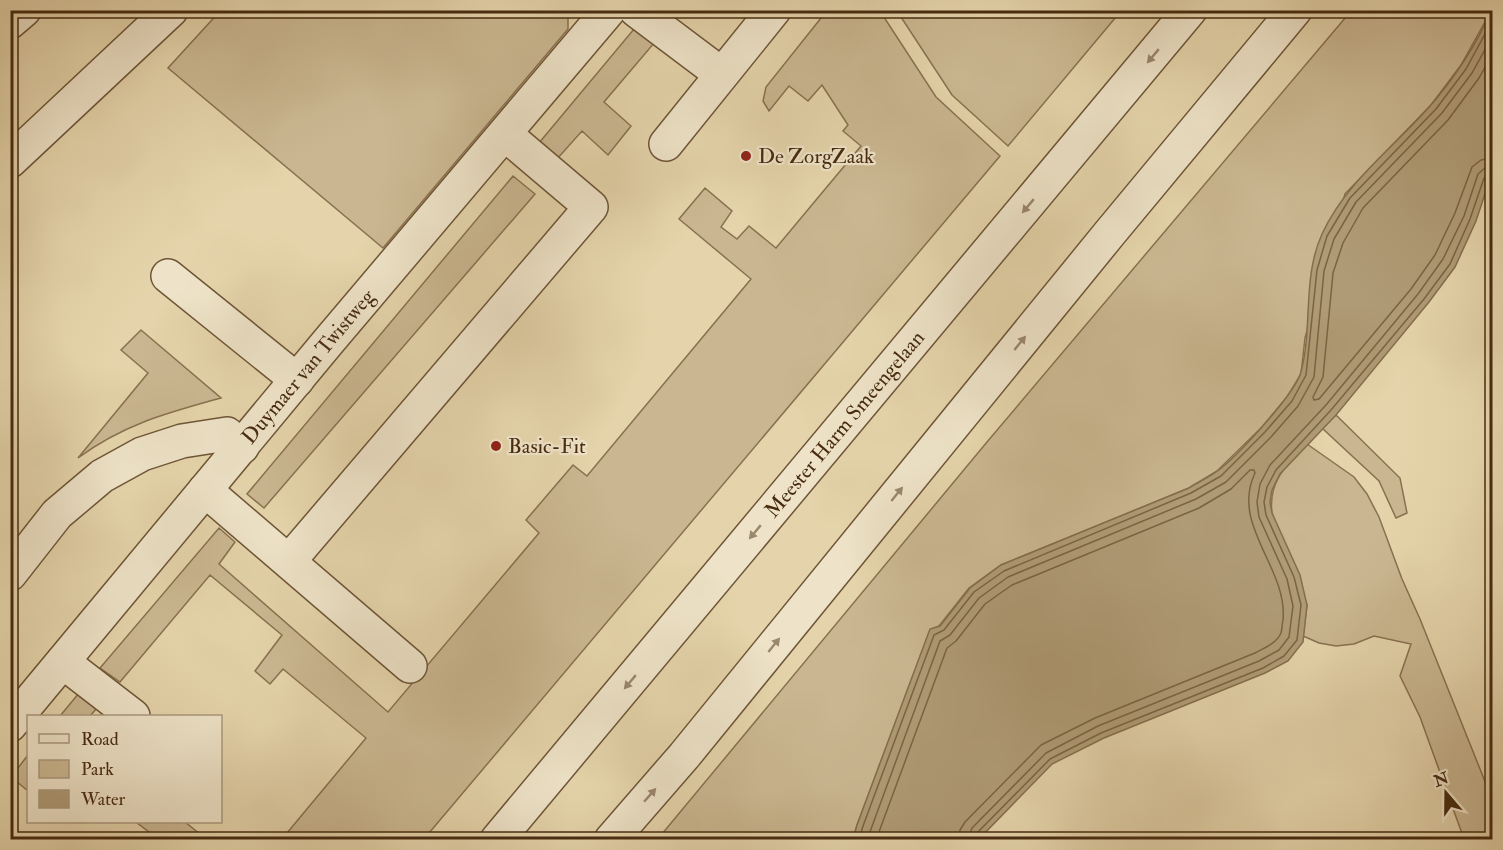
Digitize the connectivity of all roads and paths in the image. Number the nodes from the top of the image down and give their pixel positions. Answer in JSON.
{"nodes":[{"id":1,"x":24,"y":10,"type":"edge"},
{"id":2,"x":171,"y":10,"type":"edge"},
{"id":3,"x":609,"y":10,"type":"edge"},
{"id":4,"x":636,"y":10,"type":"edge"},
{"id":5,"x":774,"y":10,"type":"edge"},
{"id":6,"x":1190,"y":10,"type":"edge"},
{"id":7,"x":1295,"y":10,"type":"edge"},
{"id":8,"x":10,"y":22,"type":"edge"},
{"id":9,"x":721,"y":74,"type":"junction"},
{"id":10,"x":505,"y":134,"type":"junction"},
{"id":11,"x":666,"y":144,"type":"dead end"},
{"id":12,"x":10,"y":161,"type":"edge"},
{"id":13,"x":168,"y":276,"type":"dead end"},
{"id":14,"x":297,"y":380,"type":"junction"},
{"id":15,"x":242,"y":447,"type":"junction"},
{"id":16,"x":206,"y":490,"type":"junction"},
{"id":17,"x":289,"y":561,"type":"junction"},
{"id":18,"x":10,"y":574,"type":"edge"},
{"id":19,"x":63,"y":662,"type":"junction"},
{"id":20,"x":410,"y":666,"type":"dead end"},
{"id":21,"x":130,"y":715,"type":"edge"},
{"id":22,"x":10,"y":726,"type":"edge"},
{"id":23,"x":497,"y":840,"type":"edge"},
{"id":24,"x":611,"y":840,"type":"edge"}],
"edges":[{"from":1,"to":8,"type":"street"},
{"from":2,"to":12,"type":"street"},
{"from":3,"to":10,"type":"street","name":"Duymaer van Twistweg"},
{"from":4,"to":9,"type":"street"},
{"from":5,"to":9,"type":"street"},
{"from":6,"to":23,"type":"street","name":"Meester Harm Smeengelaan","one_way":true},
{"from":24,"to":7,"type":"street","one_way":true},
{"from":9,"to":11,"type":"street"},
{"from":10,"to":14,"type":"street","name":"Duymaer van Twistweg"},
{"from":10,"to":17,"type":"street"},
{"from":13,"to":14,"type":"street"},
{"from":14,"to":15,"type":"street","name":"Duymaer van Twistweg"},
{"from":15,"to":16,"type":"street","name":"Duymaer van Twistweg"},
{"from":15,"to":18,"type":"street"},
{"from":16,"to":17,"type":"street"},
{"from":16,"to":19,"type":"street","name":"Duymaer van Twistweg"},
{"from":17,"to":20,"type":"street"},
{"from":19,"to":21,"type":"street"},
{"from":19,"to":22,"type":"street","name":"Duymaer van Twistweg"}]}
